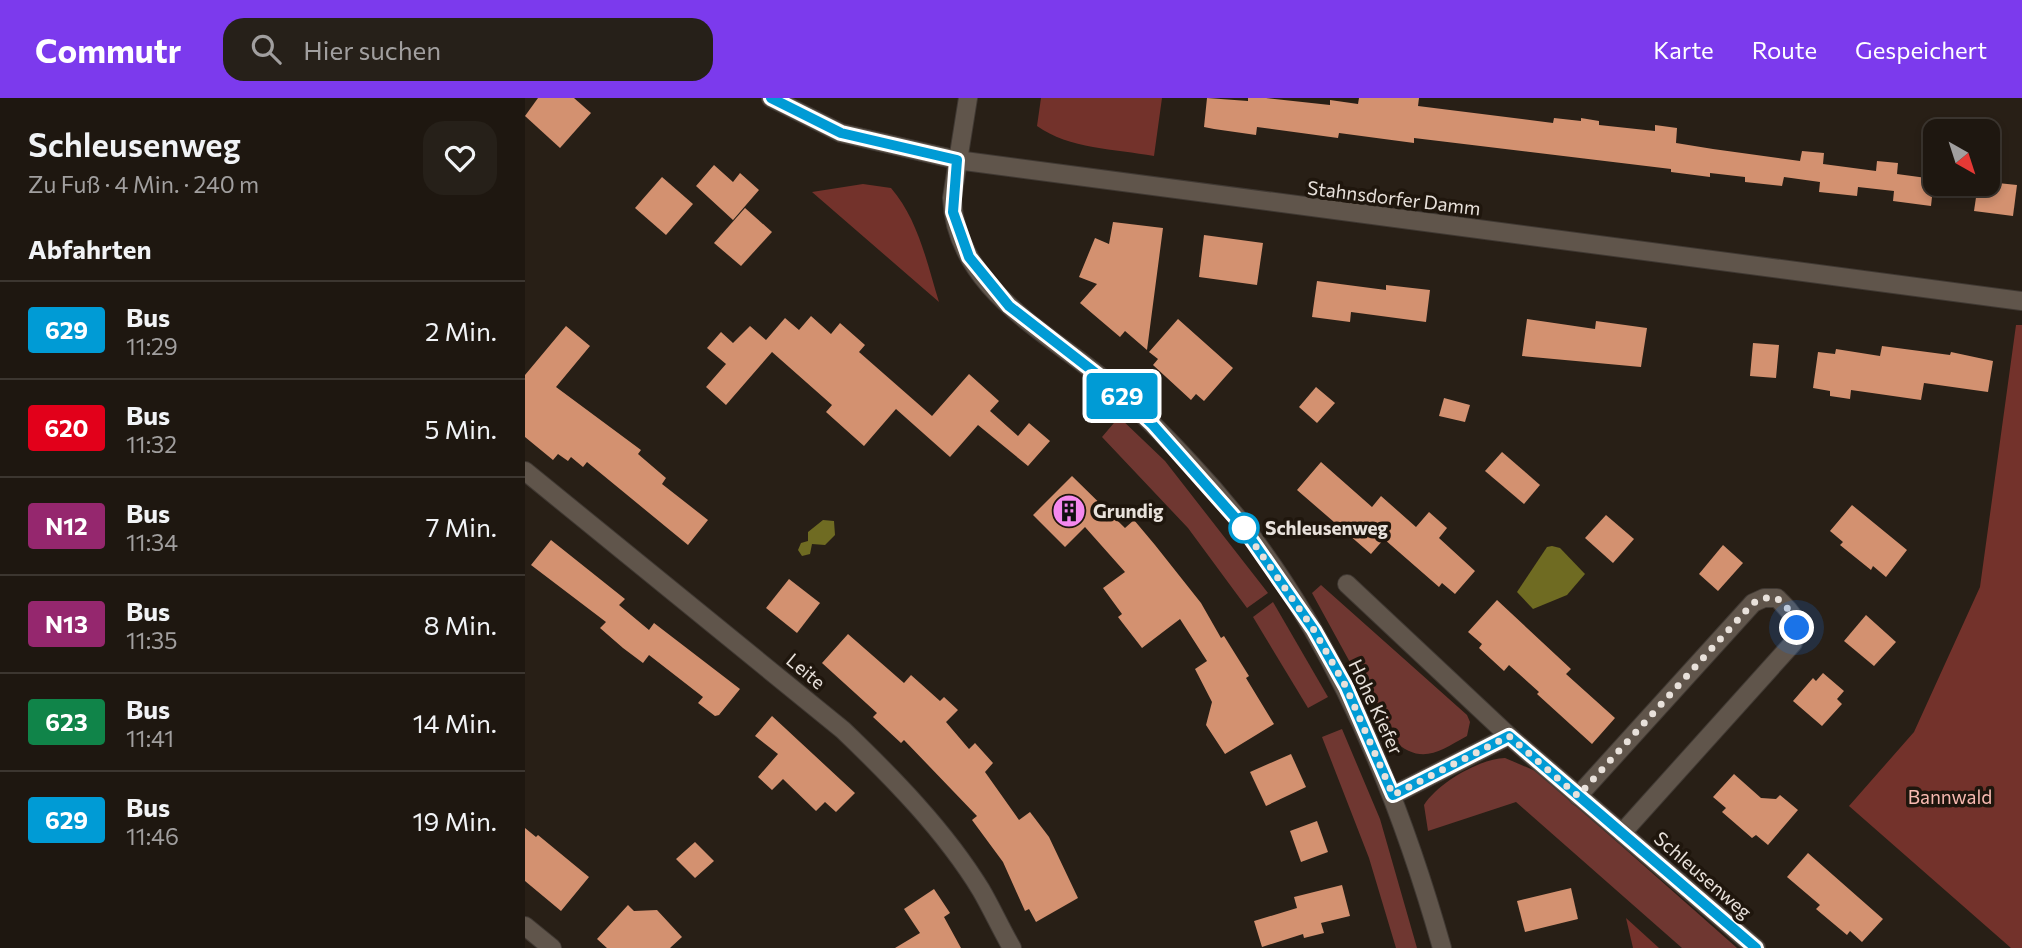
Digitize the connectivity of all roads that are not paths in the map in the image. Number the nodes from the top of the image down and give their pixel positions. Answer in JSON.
{"nodes":[{"id":1,"x":771,"y":98,"type":"edge"},
{"id":2,"x":968,"y":98,"type":"edge"},
{"id":3,"x":957,"y":160,"type":"junction"},
{"id":4,"x":2022,"y":301,"type":"edge"},
{"id":5,"x":525,"y":471,"type":"edge"},
{"id":6,"x":1347,"y":584,"type":"dead end"},
{"id":7,"x":1509,"y":736,"type":"junction"},
{"id":8,"x":1393,"y":795,"type":"junction"},
{"id":9,"x":1578,"y":796,"type":"junction"},
{"id":10,"x":1622,"y":833,"type":"junction"},
{"id":11,"x":525,"y":926,"type":"edge"},
{"id":12,"x":552,"y":948,"type":"edge"},
{"id":13,"x":1012,"y":948,"type":"edge"},
{"id":14,"x":1442,"y":948,"type":"edge"},
{"id":15,"x":1756,"y":948,"type":"edge"}],
"edges":[{"from":1,"to":3,"type":"street","name":"Stahnsdorfer Damm"},
{"from":2,"to":3,"type":"street","name":"Hohe Kiefer"},
{"from":3,"to":4,"type":"street","name":"Stahnsdorfer Damm"},
{"from":3,"to":8,"type":"street","name":"Hohe Kiefer"},
{"from":5,"to":13,"type":"street","name":"Leite"},
{"from":6,"to":7,"type":"street"},
{"from":7,"to":8,"type":"street"},
{"from":7,"to":9,"type":"street","name":"Schleusenweg"},
{"from":8,"to":14,"type":"street","name":"Hohe Kiefer"},
{"from":9,"to":10,"type":"street","name":"Schleusenweg"},
{"from":9,"to":10,"type":"street","name":"Schleusenweg"},
{"from":10,"to":15,"type":"street","name":"Schleusenweg"},
{"from":11,"to":12,"type":"street"}]}
